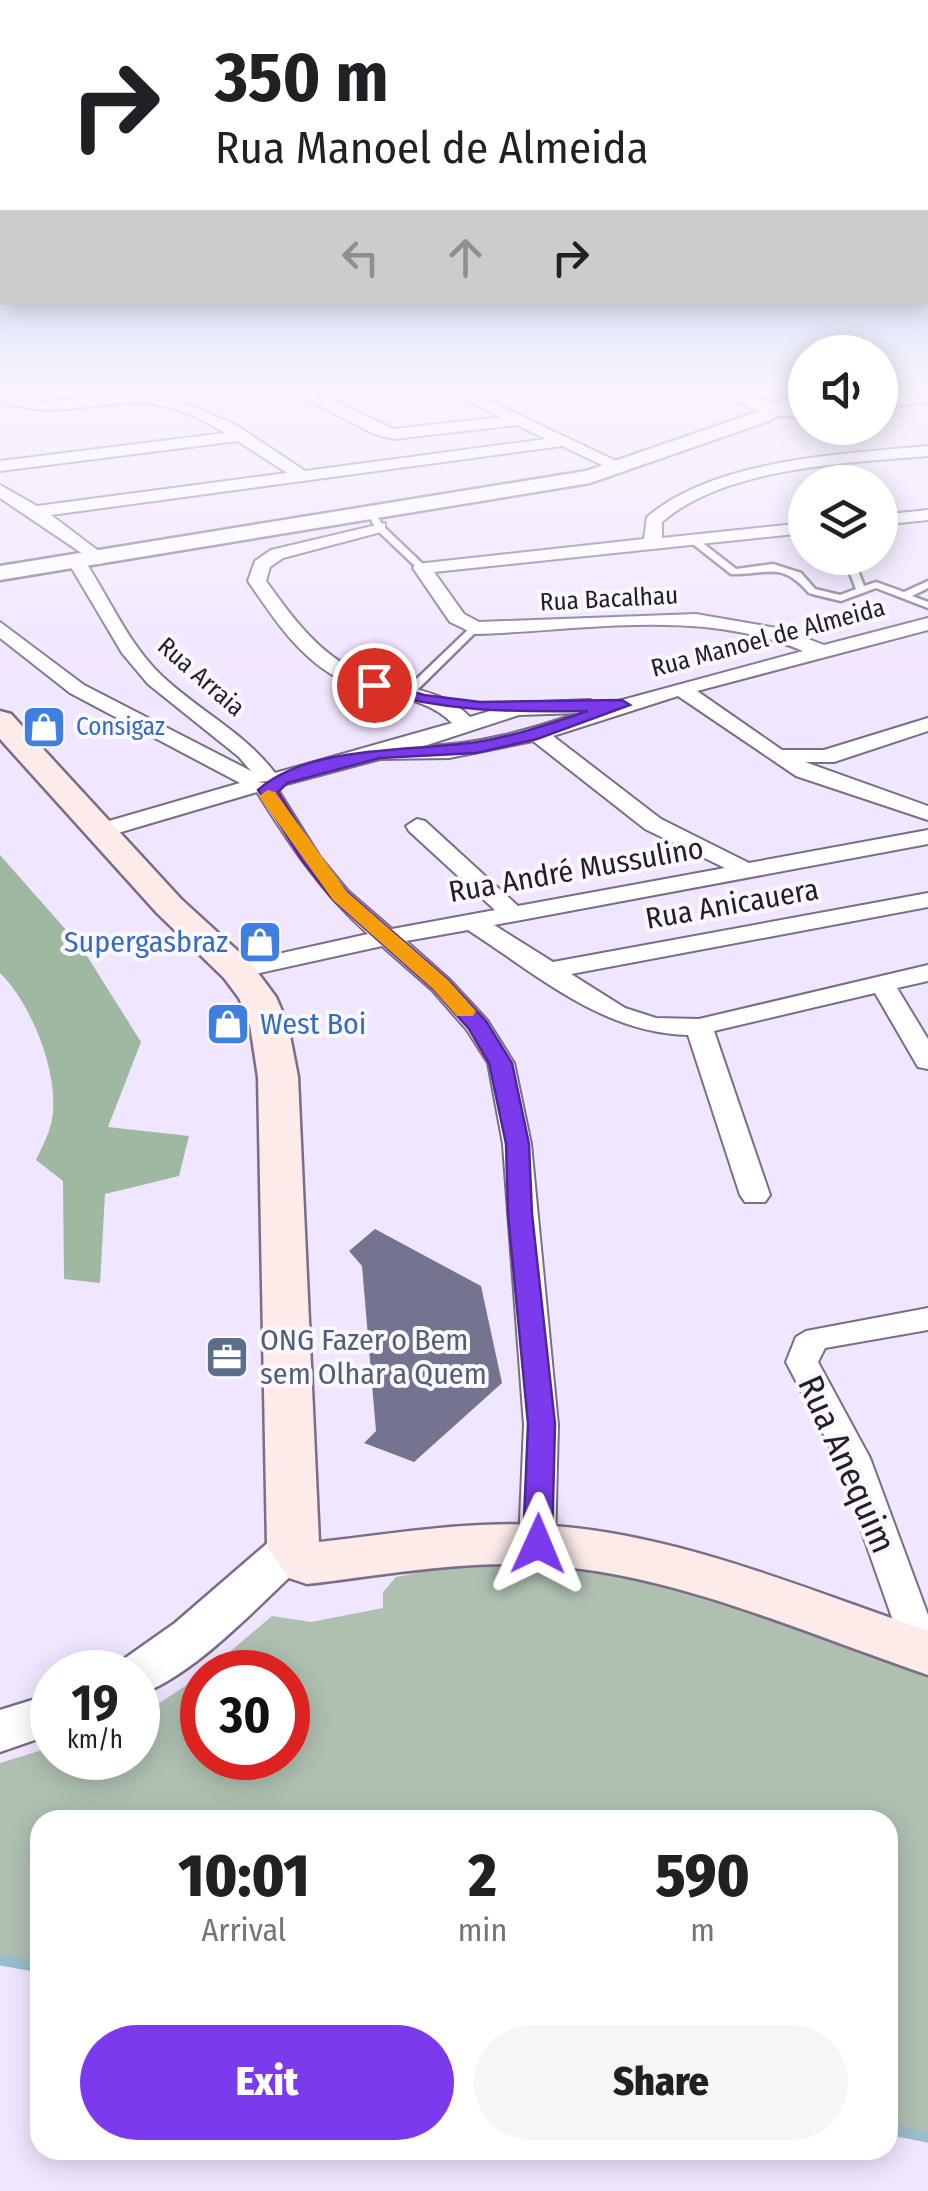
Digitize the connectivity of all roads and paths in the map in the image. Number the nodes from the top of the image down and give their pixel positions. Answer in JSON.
{"nodes":[{"id":1,"x":0,"y":490,"type":"edge"},
{"id":2,"x":197,"y":490,"type":"edge"},
{"id":3,"x":520,"y":490,"type":"edge"},
{"id":4,"x":706,"y":490,"type":"edge"},
{"id":5,"x":36,"y":512,"type":"junction"},
{"id":6,"x":928,"y":515,"type":"edge"},
{"id":7,"x":898,"y":518,"type":"edge"},
{"id":8,"x":376,"y":520,"type":"junction"},
{"id":9,"x":788,"y":530,"type":"edge"},
{"id":10,"x":692,"y":540,"type":"junction"},
{"id":11,"x":653,"y":544,"type":"junction"},
{"id":12,"x":87,"y":560,"type":"junction"},
{"id":13,"x":422,"y":568,"type":"junction"},
{"id":14,"x":0,"y":574,"type":"edge"},
{"id":15,"x":855,"y":575,"type":"edge"},
{"id":16,"x":928,"y":584,"type":"edge"},
{"id":17,"x":860,"y":590,"type":"junction"},
{"id":18,"x":904,"y":596,"type":"junction"},
{"id":19,"x":928,"y":605,"type":"edge"},
{"id":20,"x":928,"y":624,"type":"edge"},
{"id":21,"x":0,"y":628,"type":"edge"},
{"id":22,"x":476,"y":628,"type":"junction"},
{"id":23,"x":822,"y":652,"type":"junction"},
{"id":24,"x":682,"y":690,"type":"junction"},
{"id":25,"x":414,"y":697,"type":"junction"},
{"id":26,"x":622,"y":705,"type":"junction"},
{"id":27,"x":517,"y":709,"type":"junction"},
{"id":28,"x":0,"y":720,"type":"edge"},
{"id":29,"x":928,"y":724,"type":"edge"},
{"id":30,"x":465,"y":725,"type":"junction"},
{"id":31,"x":537,"y":734,"type":"junction"},
{"id":32,"x":770,"y":752,"type":"junction"},
{"id":33,"x":380,"y":753,"type":"junction"},
{"id":34,"x":826,"y":758,"type":"junction"},
{"id":35,"x":828,"y":781,"type":"junction"},
{"id":36,"x":262,"y":782,"type":"junction"},
{"id":37,"x":928,"y":814,"type":"edge"},
{"id":38,"x":417,"y":826,"type":"dead end"},
{"id":39,"x":103,"y":830,"type":"junction"},
{"id":40,"x":928,"y":837,"type":"edge"},
{"id":41,"x":746,"y":872,"type":"junction"},
{"id":42,"x":928,"y":900,"type":"edge"},
{"id":43,"x":514,"y":914,"type":"junction"},
{"id":44,"x":473,"y":922,"type":"junction"},
{"id":45,"x":384,"y":938,"type":"junction"},
{"id":46,"x":237,"y":970,"type":"junction"},
{"id":47,"x":548,"y":971,"type":"junction"},
{"id":48,"x":928,"y":973,"type":"edge"},
{"id":49,"x":882,"y":984,"type":"junction"},
{"id":50,"x":699,"y":1027,"type":"junction"},
{"id":51,"x":928,"y":1061,"type":"edge"},
{"id":52,"x":755,"y":1195,"type":"dead end"},
{"id":53,"x":928,"y":1319,"type":"edge"},
{"id":54,"x":538,"y":1533,"type":"junction"},
{"id":55,"x":293,"y":1557,"type":"junction"},
{"id":56,"x":923,"y":1639,"type":"edge"},
{"id":57,"x":160,"y":1658,"type":"edge"},
{"id":58,"x":30,"y":1721,"type":"edge"},
{"id":59,"x":0,"y":1731,"type":"edge"}],
"edges":[{"from":1,"to":5,"type":"street"},
{"from":2,"to":5,"type":"street"},
{"from":3,"to":8,"type":"street"},
{"from":4,"to":11,"type":"street"},
{"from":5,"to":12,"type":"street"},
{"from":6,"to":7,"type":"street"},
{"from":8,"to":12,"type":"street"},
{"from":8,"to":13,"type":"lane"},
{"from":8,"to":25,"type":"street"},
{"from":9,"to":10,"type":"street"},
{"from":10,"to":11,"type":"street"},
{"from":10,"to":17,"type":"lane"},
{"from":11,"to":13,"type":"street"},
{"from":12,"to":14,"type":"street"},
{"from":12,"to":36,"type":"street","name":"Rua Arraia"},
{"from":13,"to":22,"type":"street"},
{"from":15,"to":17,"type":"lane"},
{"from":16,"to":18,"type":"lane"},
{"from":17,"to":18,"type":"lane"},
{"from":18,"to":19,"type":"lane"},
{"from":20,"to":23,"type":"street","name":"Rua Manoel de Almeida"},
{"from":21,"to":36,"type":"street"},
{"from":22,"to":23,"type":"street","name":"Rua Bacalhau"},
{"from":22,"to":25,"type":"lane"},
{"from":23,"to":24,"type":"street","name":"Rua Manoel de Almeida"},
{"from":24,"to":26,"type":"street","name":"Rua Manoel de Almeida"},
{"from":24,"to":32,"type":"street"},
{"from":25,"to":27,"type":"street"},
{"from":25,"to":30,"type":"street"},
{"from":26,"to":27,"type":"street","name":"Rua Manoel de Almeida"},
{"from":26,"to":31,"type":"street","name":"Rua Manoel de Almeida"},
{"from":27,"to":30,"type":"street","name":"Rua Manoel de Almeida"},
{"from":28,"to":39,"type":"main road"},
{"from":29,"to":34,"type":"street"},
{"from":30,"to":33,"type":"street","name":"Rua Manoel de Almeida"},
{"from":31,"to":33,"type":"street","name":"Rua Manoel de Almeida"},
{"from":31,"to":41,"type":"street"},
{"from":32,"to":34,"type":"street"},
{"from":32,"to":35,"type":"street"},
{"from":33,"to":36,"type":"street","name":"Rua Manoel de Almeida"},
{"from":34,"to":35,"type":"street"},
{"from":35,"to":37,"type":"street"},
{"from":36,"to":39,"type":"street","name":"Rua Manoel de Almeida"},
{"from":36,"to":45,"type":"street","name":"Rua Arraia"},
{"from":38,"to":43,"type":"street"},
{"from":39,"to":46,"type":"main road"},
{"from":40,"to":41,"type":"street","name":"Rua André Mussulino"},
{"from":41,"to":43,"type":"street","name":"Rua André Mussulino"},
{"from":42,"to":47,"type":"street","name":"Rua Anicauera"},
{"from":43,"to":44,"type":"street","name":"Rua André Mussulino"},
{"from":44,"to":45,"type":"street","name":"Rua André Mussulino"},
{"from":44,"to":47,"type":"street"},
{"from":45,"to":46,"type":"street","name":"Rua André Mussulino"},
{"from":45,"to":54,"type":"street","name":"Rua Arraia"},
{"from":46,"to":55,"type":"main road"},
{"from":47,"to":50,"type":"street"},
{"from":48,"to":49,"type":"street"},
{"from":49,"to":50,"type":"street"},
{"from":49,"to":51,"type":"street"},
{"from":50,"to":52,"type":"street"},
{"from":53,"to":56,"type":"street","name":"Rua Anequim"},
{"from":54,"to":55,"type":"main road"},
{"from":54,"to":56,"type":"main road"},
{"from":55,"to":57,"type":"street"},
{"from":58,"to":59,"type":"street"}]}
